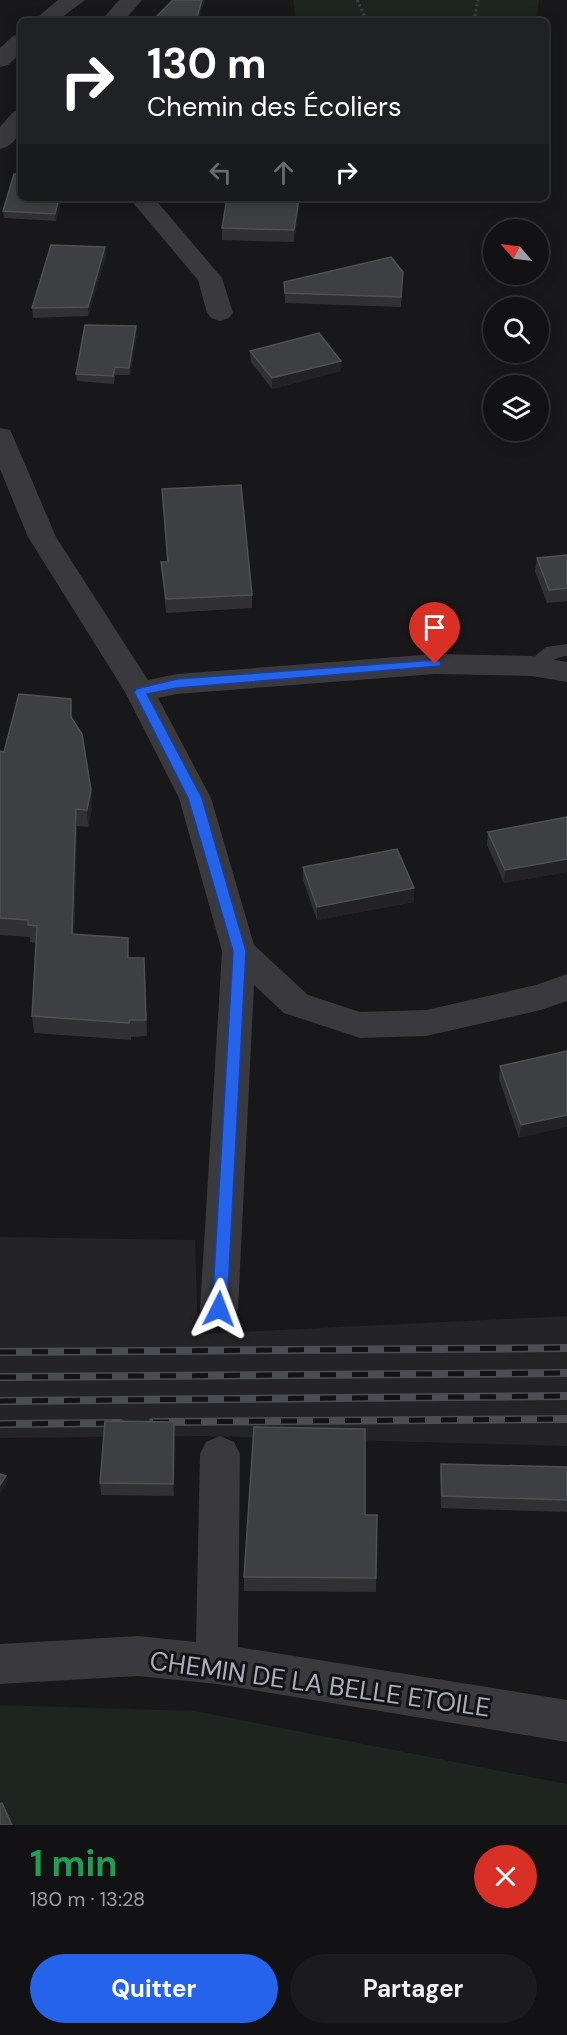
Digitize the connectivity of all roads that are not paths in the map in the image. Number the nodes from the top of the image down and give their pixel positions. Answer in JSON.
{"nodes":[{"id":1,"x":74,"y":0,"type":"edge"},
{"id":2,"x":131,"y":0,"type":"edge"},
{"id":3,"x":48,"y":18,"type":"edge"},
{"id":4,"x":115,"y":18,"type":"edge"},
{"id":5,"x":18,"y":44,"type":"edge"},
{"id":6,"x":0,"y":60,"type":"edge"},
{"id":7,"x":18,"y":121,"type":"edge"},
{"id":8,"x":0,"y":142,"type":"edge"},
{"id":9,"x":144,"y":201,"type":"edge"},
{"id":10,"x":220,"y":313,"type":"dead end"},
{"id":11,"x":0,"y":436,"type":"edge"},
{"id":12,"x":567,"y":650,"type":"edge"},
{"id":13,"x":531,"y":666,"type":"junction"},
{"id":14,"x":567,"y":672,"type":"edge"},
{"id":15,"x":140,"y":692,"type":"junction"},
{"id":16,"x":240,"y":951,"type":"junction"},
{"id":17,"x":567,"y":987,"type":"edge"},
{"id":18,"x":219,"y":1309,"type":"dead end"},
{"id":19,"x":220,"y":1454,"type":"dead end"},
{"id":20,"x":0,"y":1664,"type":"edge"},
{"id":21,"x":217,"y":1664,"type":"junction"},
{"id":22,"x":567,"y":1721,"type":"edge"}],
"edges":[{"from":1,"to":3,"type":"street"},
{"from":2,"to":4,"type":"street"},
{"from":5,"to":6,"type":"street"},
{"from":7,"to":8,"type":"street"},
{"from":9,"to":10,"type":"street"},
{"from":11,"to":15,"type":"street"},
{"from":12,"to":13,"type":"lane"},
{"from":13,"to":14,"type":"street"},
{"from":13,"to":15,"type":"street"},
{"from":15,"to":16,"type":"street"},
{"from":16,"to":17,"type":"street"},
{"from":16,"to":18,"type":"street"},
{"from":19,"to":21,"type":"street"},
{"from":20,"to":21,"type":"street","name":"CHEMIN DE LA BELLE ETOILE"},
{"from":21,"to":22,"type":"street","name":"CHEMIN DE LA BELLE ETOILE"}]}
